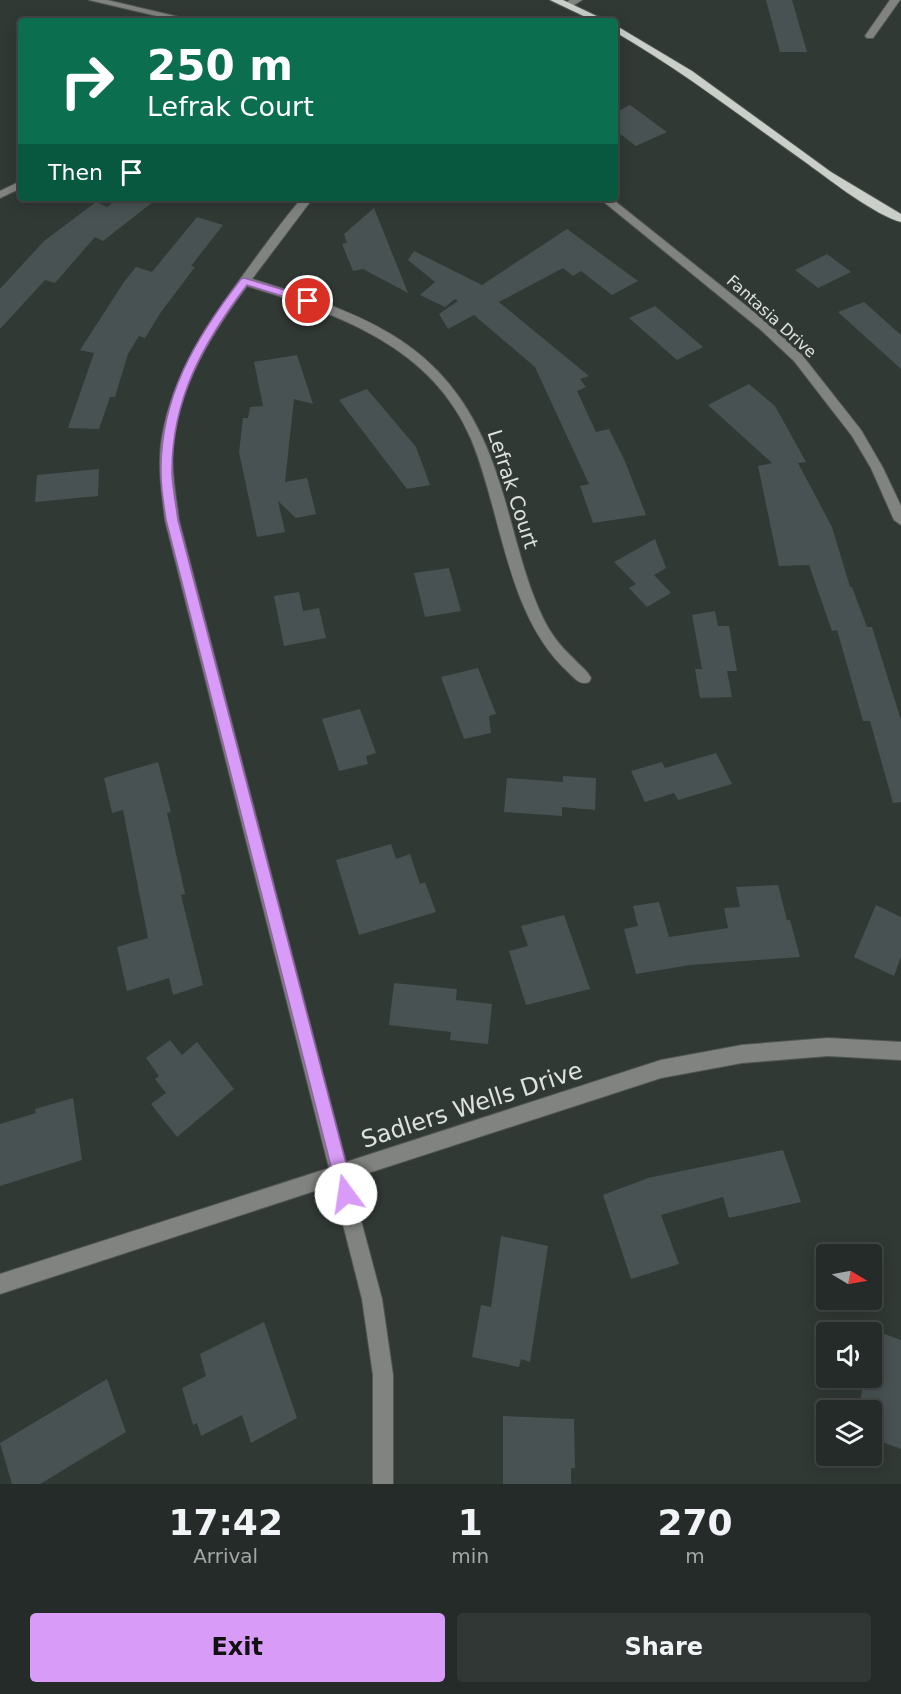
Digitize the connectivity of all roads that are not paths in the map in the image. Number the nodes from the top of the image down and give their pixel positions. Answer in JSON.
{"nodes":[{"id":1,"x":94,"y":0,"type":"edge"},
{"id":2,"x":555,"y":0,"type":"edge"},
{"id":3,"x":895,"y":0,"type":"edge"},
{"id":4,"x":573,"y":3,"type":"edge"},
{"id":5,"x":177,"y":18,"type":"edge"},
{"id":6,"x":597,"y":18,"type":"edge"},
{"id":7,"x":618,"y":30,"type":"edge"},
{"id":8,"x":870,"y":36,"type":"dead end"},
{"id":9,"x":18,"y":186,"type":"edge"},
{"id":10,"x":0,"y":195,"type":"edge"},
{"id":11,"x":306,"y":201,"type":"edge"},
{"id":12,"x":608,"y":201,"type":"edge"},
{"id":13,"x":901,"y":219,"type":"edge"},
{"id":14,"x":244,"y":281,"type":"junction"},
{"id":15,"x":901,"y":518,"type":"edge"},
{"id":16,"x":584,"y":678,"type":"dead end"},
{"id":17,"x":901,"y":1051,"type":"edge"},
{"id":18,"x":341,"y":1173,"type":"junction"},
{"id":19,"x":0,"y":1284,"type":"edge"},
{"id":20,"x":382,"y":1484,"type":"edge"}],
"edges":[{"from":1,"to":5,"type":"street"},
{"from":2,"to":4,"type":"main road"},
{"from":3,"to":8,"type":"street"},
{"from":4,"to":6,"type":"main road"},
{"from":7,"to":13,"type":"main road"},
{"from":9,"to":10,"type":"street"},
{"from":11,"to":14,"type":"street"},
{"from":12,"to":15,"type":"street","name":"Fantasia Drive"},
{"from":14,"to":16,"type":"street","name":"Lefrak Court"},
{"from":14,"to":18,"type":"street"},
{"from":17,"to":18,"type":"street","name":"Sadlers Wells Drive"},
{"from":18,"to":19,"type":"street","name":"Sadlers Wells Drive"},
{"from":18,"to":20,"type":"street"}]}
